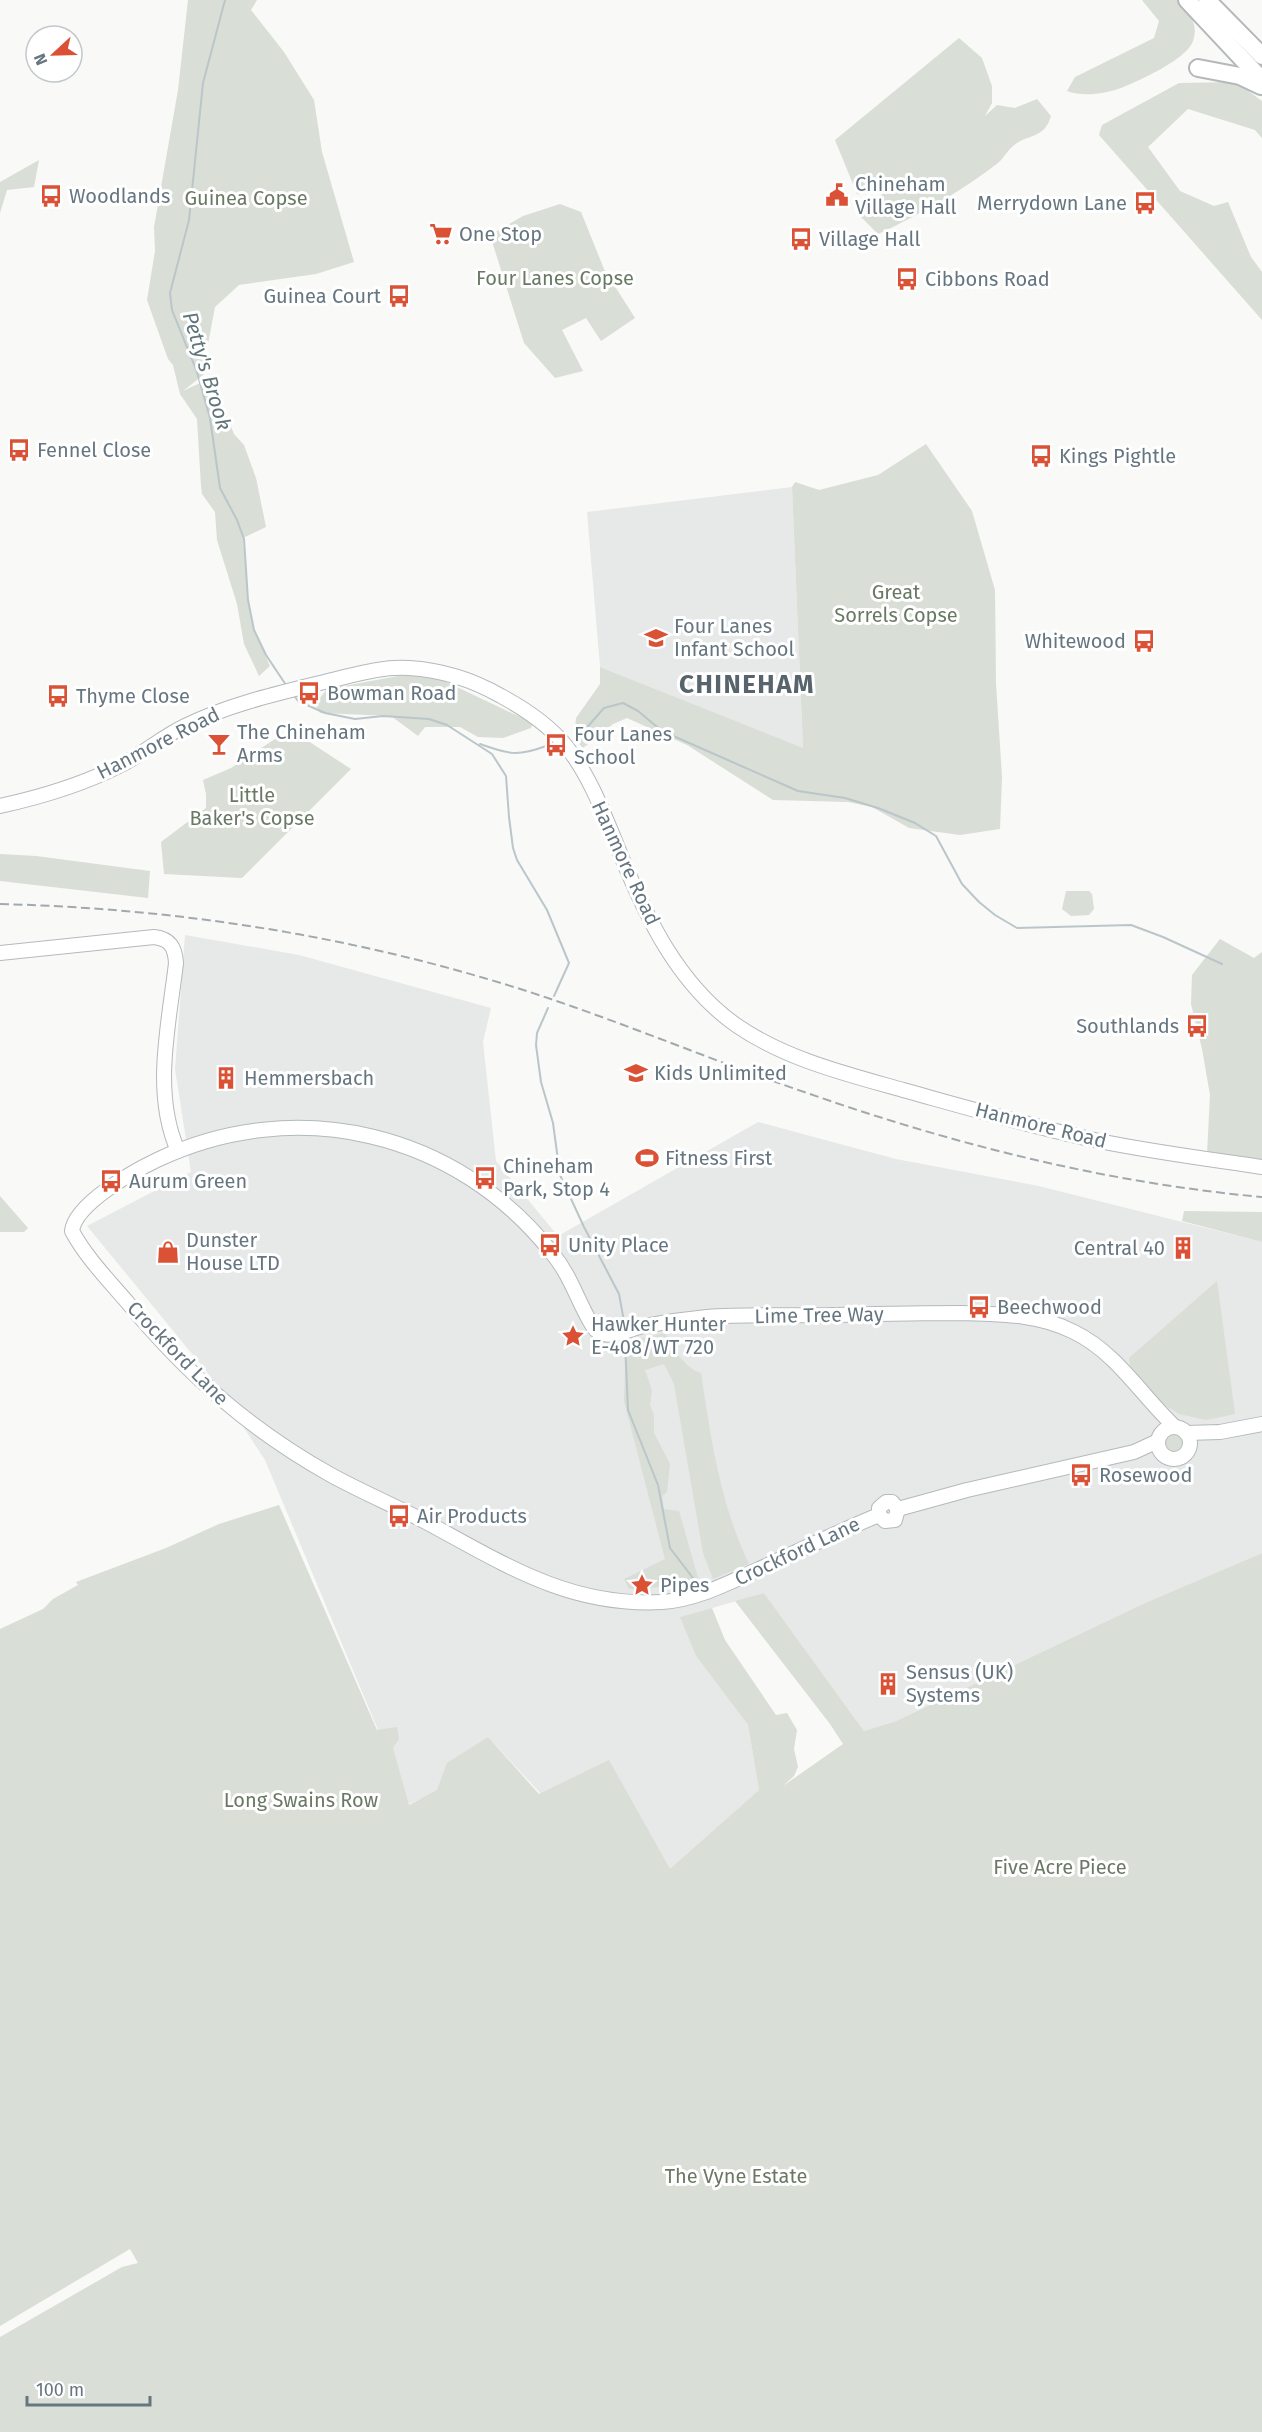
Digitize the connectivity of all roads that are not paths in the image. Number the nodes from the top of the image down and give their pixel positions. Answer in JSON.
{"nodes":[{"id":1,"x":1187,"y":0,"type":"edge"},
{"id":2,"x":1207,"y":0,"type":"edge"},
{"id":3,"x":1239,"y":31,"type":"junction"},
{"id":4,"x":1262,"y":56,"type":"edge"},
{"id":5,"x":1198,"y":68,"type":"dead end"},
{"id":6,"x":1262,"y":68,"type":"edge"},
{"id":7,"x":1262,"y":80,"type":"edge"},
{"id":8,"x":1262,"y":87,"type":"edge"},
{"id":9,"x":0,"y":806,"type":"edge"},
{"id":10,"x":0,"y":953,"type":"edge"},
{"id":11,"x":178,"y":1151,"type":"junction"},
{"id":12,"x":1262,"y":1167,"type":"edge"},
{"id":13,"x":1157,"y":1411,"type":"junction"},
{"id":14,"x":1262,"y":1424,"type":"edge"},
{"id":15,"x":1180,"y":1430,"type":"junction"},
{"id":16,"x":1220,"y":1432,"type":"junction"},
{"id":17,"x":1160,"y":1437,"type":"junction"},
{"id":18,"x":1190,"y":1447,"type":"junction"},
{"id":19,"x":1134,"y":1452,"type":"junction"},
{"id":20,"x":1163,"y":1455,"type":"junction"}],
"edges":[{"from":1,"to":7,"type":"highway"},
{"from":2,"to":3,"type":"highway"},
{"from":3,"to":4,"type":"highway"},
{"from":3,"to":6,"type":"highway"},
{"from":5,"to":8,"type":"highway"},
{"from":9,"to":12,"type":"street","name":"Hanmore Road"},
{"from":10,"to":11,"type":"street"},
{"from":11,"to":13,"type":"street","name":"Lime Tree Way"},
{"from":11,"to":19,"type":"street","name":"Crockford Lane"},
{"from":13,"to":15,"type":"street","name":"Lime Tree Way"},
{"from":13,"to":17,"type":"street","name":"Lime Tree Way"},
{"from":14,"to":16,"type":"street"},
{"from":15,"to":16,"type":"street"},
{"from":15,"to":17,"type":"street"},
{"from":15,"to":18,"type":"street"},
{"from":16,"to":18,"type":"street"},
{"from":17,"to":19,"type":"street","name":"Crockford Lane"},
{"from":17,"to":20,"type":"street"},
{"from":18,"to":20,"type":"street"},
{"from":19,"to":20,"type":"street","name":"Crockford Lane"}]}
